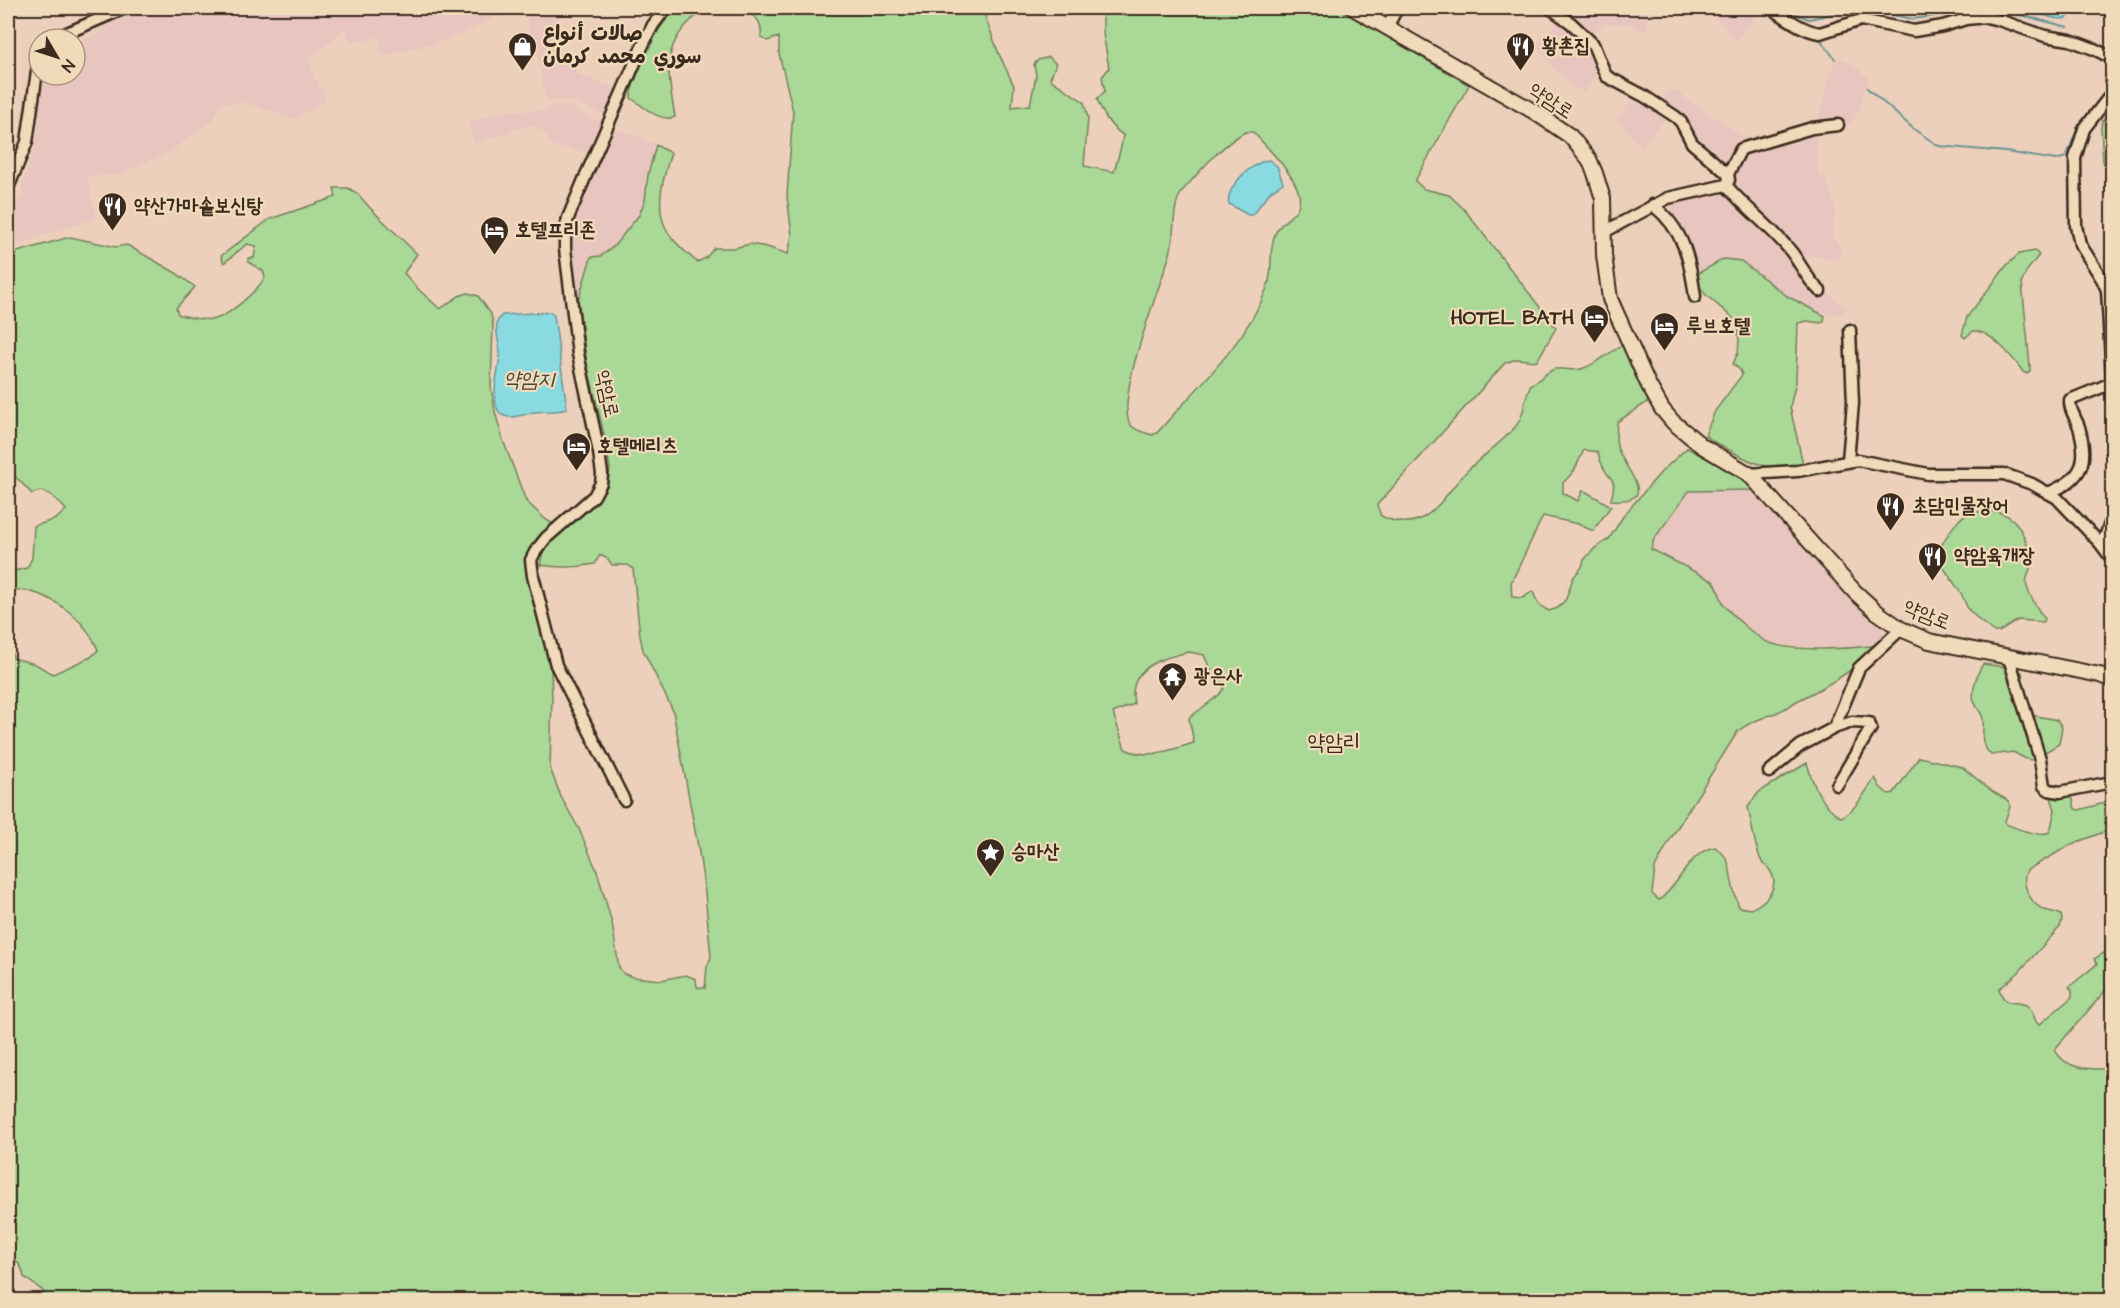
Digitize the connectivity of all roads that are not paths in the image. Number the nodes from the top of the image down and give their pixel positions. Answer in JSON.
{"nodes":[{"id":1,"x":125,"y":8,"type":"edge"},
{"id":2,"x":666,"y":8,"type":"edge"},
{"id":3,"x":1353,"y":8,"type":"edge"},
{"id":4,"x":1396,"y":8,"type":"edge"},
{"id":5,"x":1550,"y":8,"type":"edge"},
{"id":6,"x":1771,"y":8,"type":"edge"},
{"id":7,"x":81,"y":27,"type":"edge"},
{"id":8,"x":1388,"y":28,"type":"junction"},
{"id":9,"x":2112,"y":58,"type":"edge"},
{"id":10,"x":35,"y":87,"type":"edge"},
{"id":11,"x":2112,"y":93,"type":"edge"},
{"id":12,"x":1838,"y":125,"type":"dead end"},
{"id":13,"x":1727,"y":179,"type":"junction"},
{"id":14,"x":8,"y":188,"type":"edge"},
{"id":15,"x":1653,"y":205,"type":"junction"},
{"id":16,"x":1604,"y":232,"type":"junction"},
{"id":17,"x":1820,"y":291,"type":"dead end"},
{"id":18,"x":1695,"y":297,"type":"dead end"},
{"id":19,"x":1850,"y":330,"type":"dead end"},
{"id":20,"x":2112,"y":381,"type":"edge"},
{"id":21,"x":1848,"y":460,"type":"junction"},
{"id":22,"x":1749,"y":474,"type":"junction"},
{"id":23,"x":2048,"y":493,"type":"junction"},
{"id":24,"x":2112,"y":518,"type":"edge"},
{"id":25,"x":2102,"y":545,"type":"junction"},
{"id":26,"x":2112,"y":559,"type":"edge"},
{"id":27,"x":1901,"y":629,"type":"junction"},
{"id":28,"x":2009,"y":658,"type":"junction"},
{"id":29,"x":2112,"y":680,"type":"edge"},
{"id":30,"x":1834,"y":728,"type":"junction"},
{"id":31,"x":1769,"y":772,"type":"dead end"},
{"id":32,"x":2112,"y":782,"type":"edge"},
{"id":33,"x":1837,"y":785,"type":"dead end"},
{"id":34,"x":624,"y":800,"type":"dead end"}],
"edges":[{"from":1,"to":7,"type":"street"},
{"from":2,"to":34,"type":"street","name":"약암로"},
{"from":3,"to":8,"type":"street","name":"약암로"},
{"from":4,"to":8,"type":"street"},
{"from":5,"to":13,"type":"street"},
{"from":6,"to":9,"type":"street"},
{"from":8,"to":16,"type":"street","name":"약암로"},
{"from":10,"to":14,"type":"street"},
{"from":11,"to":20,"type":"street"},
{"from":12,"to":13,"type":"street"},
{"from":13,"to":15,"type":"street"},
{"from":13,"to":17,"type":"street"},
{"from":15,"to":16,"type":"street"},
{"from":15,"to":18,"type":"street"},
{"from":16,"to":22,"type":"street","name":"약암로"},
{"from":19,"to":21,"type":"street"},
{"from":20,"to":23,"type":"street"},
{"from":21,"to":22,"type":"street"},
{"from":21,"to":23,"type":"street"},
{"from":22,"to":27,"type":"street","name":"약암로"},
{"from":23,"to":25,"type":"street"},
{"from":24,"to":25,"type":"street"},
{"from":25,"to":26,"type":"street"},
{"from":27,"to":28,"type":"street","name":"약암로"},
{"from":27,"to":30,"type":"street"},
{"from":28,"to":29,"type":"street","name":"약암로"},
{"from":28,"to":32,"type":"street"},
{"from":30,"to":31,"type":"street"},
{"from":30,"to":33,"type":"street"}]}
